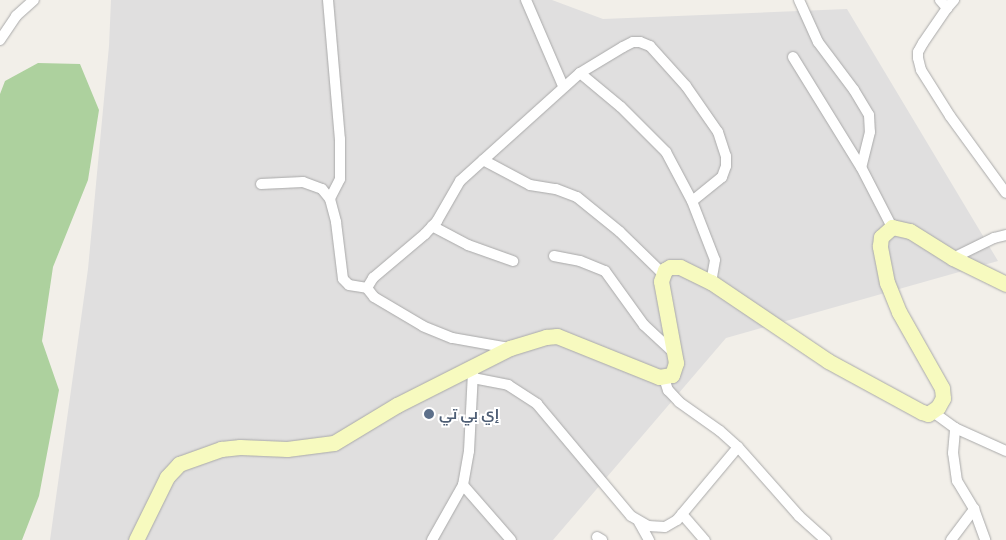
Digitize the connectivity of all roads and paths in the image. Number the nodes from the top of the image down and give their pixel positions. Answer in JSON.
{"nodes":[{"id":1,"x":34,"y":0,"type":"edge"},
{"id":2,"x":328,"y":0,"type":"edge"},
{"id":3,"x":526,"y":0,"type":"edge"},
{"id":4,"x":798,"y":0,"type":"edge"},
{"id":5,"x":940,"y":0,"type":"edge"},
{"id":6,"x":951,"y":4,"type":"edge"},
{"id":7,"x":0,"y":40,"type":"edge"},
{"id":8,"x":792,"y":57,"type":"dead end"},
{"id":9,"x":580,"y":73,"type":"junction"},
{"id":10,"x":563,"y":86,"type":"junction"},
{"id":11,"x":483,"y":160,"type":"junction"},
{"id":12,"x":862,"y":168,"type":"junction"},
{"id":13,"x":261,"y":184,"type":"dead end"},
{"id":14,"x":1006,"y":194,"type":"edge"},
{"id":15,"x":330,"y":199,"type":"junction"},
{"id":16,"x":692,"y":202,"type":"junction"},
{"id":17,"x":432,"y":226,"type":"junction"},
{"id":18,"x":892,"y":228,"type":"junction"},
{"id":19,"x":1006,"y":235,"type":"edge"},
{"id":20,"x":554,"y":256,"type":"dead end"},
{"id":21,"x":953,"y":258,"type":"junction"},
{"id":22,"x":513,"y":261,"type":"dead end"},
{"id":23,"x":663,"y":274,"type":"junction"},
{"id":24,"x":711,"y":282,"type":"junction"},
{"id":25,"x":1006,"y":284,"type":"edge"},
{"id":26,"x":367,"y":288,"type":"junction"},
{"id":27,"x":510,"y":348,"type":"junction"},
{"id":28,"x":675,"y":354,"type":"junction"},
{"id":29,"x":473,"y":372,"type":"junction"},
{"id":30,"x":664,"y":378,"type":"junction"},
{"id":31,"x":933,"y":412,"type":"junction"},
{"id":32,"x":955,"y":428,"type":"junction"},
{"id":33,"x":738,"y":447,"type":"junction"},
{"id":34,"x":1006,"y":451,"type":"edge"},
{"id":35,"x":463,"y":485,"type":"junction"},
{"id":36,"x":974,"y":509,"type":"junction"},
{"id":37,"x":682,"y":514,"type":"junction"},
{"id":38,"x":639,"y":522,"type":"junction"},
{"id":39,"x":136,"y":540,"type":"edge"},
{"id":40,"x":432,"y":540,"type":"edge"},
{"id":41,"x":511,"y":540,"type":"edge"},
{"id":42,"x":649,"y":540,"type":"edge"},
{"id":43,"x":705,"y":540,"type":"edge"},
{"id":44,"x":826,"y":540,"type":"edge"},
{"id":45,"x":951,"y":540,"type":"edge"},
{"id":46,"x":985,"y":540,"type":"edge"}],
"edges":[{"from":1,"to":7,"type":"street"},
{"from":2,"to":15,"type":"street"},
{"from":3,"to":10,"type":"street"},
{"from":4,"to":12,"type":"street"},
{"from":5,"to":6,"type":"street"},
{"from":6,"to":14,"type":"street"},
{"from":8,"to":12,"type":"street"},
{"from":9,"to":10,"type":"street"},
{"from":9,"to":16,"type":"street"},
{"from":9,"to":16,"type":"street"},
{"from":10,"to":11,"type":"street"},
{"from":11,"to":17,"type":"street"},
{"from":11,"to":23,"type":"street"},
{"from":12,"to":18,"type":"street"},
{"from":13,"to":15,"type":"street"},
{"from":15,"to":26,"type":"street"},
{"from":16,"to":24,"type":"street"},
{"from":17,"to":22,"type":"street"},
{"from":17,"to":26,"type":"street"},
{"from":18,"to":21,"type":"street"},
{"from":18,"to":31,"type":"street"},
{"from":19,"to":21,"type":"street"},
{"from":20,"to":28,"type":"street"},
{"from":21,"to":25,"type":"street"},
{"from":23,"to":24,"type":"street"},
{"from":23,"to":28,"type":"street"},
{"from":24,"to":31,"type":"street"},
{"from":26,"to":27,"type":"street"},
{"from":27,"to":29,"type":"street"},
{"from":27,"to":30,"type":"street"},
{"from":28,"to":30,"type":"street"},
{"from":29,"to":35,"type":"street"},
{"from":29,"to":38,"type":"street"},
{"from":29,"to":39,"type":"street"},
{"from":30,"to":33,"type":"street"},
{"from":31,"to":32,"type":"street"},
{"from":32,"to":34,"type":"street"},
{"from":32,"to":36,"type":"street"},
{"from":33,"to":37,"type":"street"},
{"from":33,"to":44,"type":"street"},
{"from":35,"to":40,"type":"street"},
{"from":35,"to":41,"type":"street"},
{"from":36,"to":45,"type":"street"},
{"from":36,"to":46,"type":"street"},
{"from":37,"to":38,"type":"street"},
{"from":37,"to":43,"type":"street"},
{"from":38,"to":42,"type":"street"}]}
